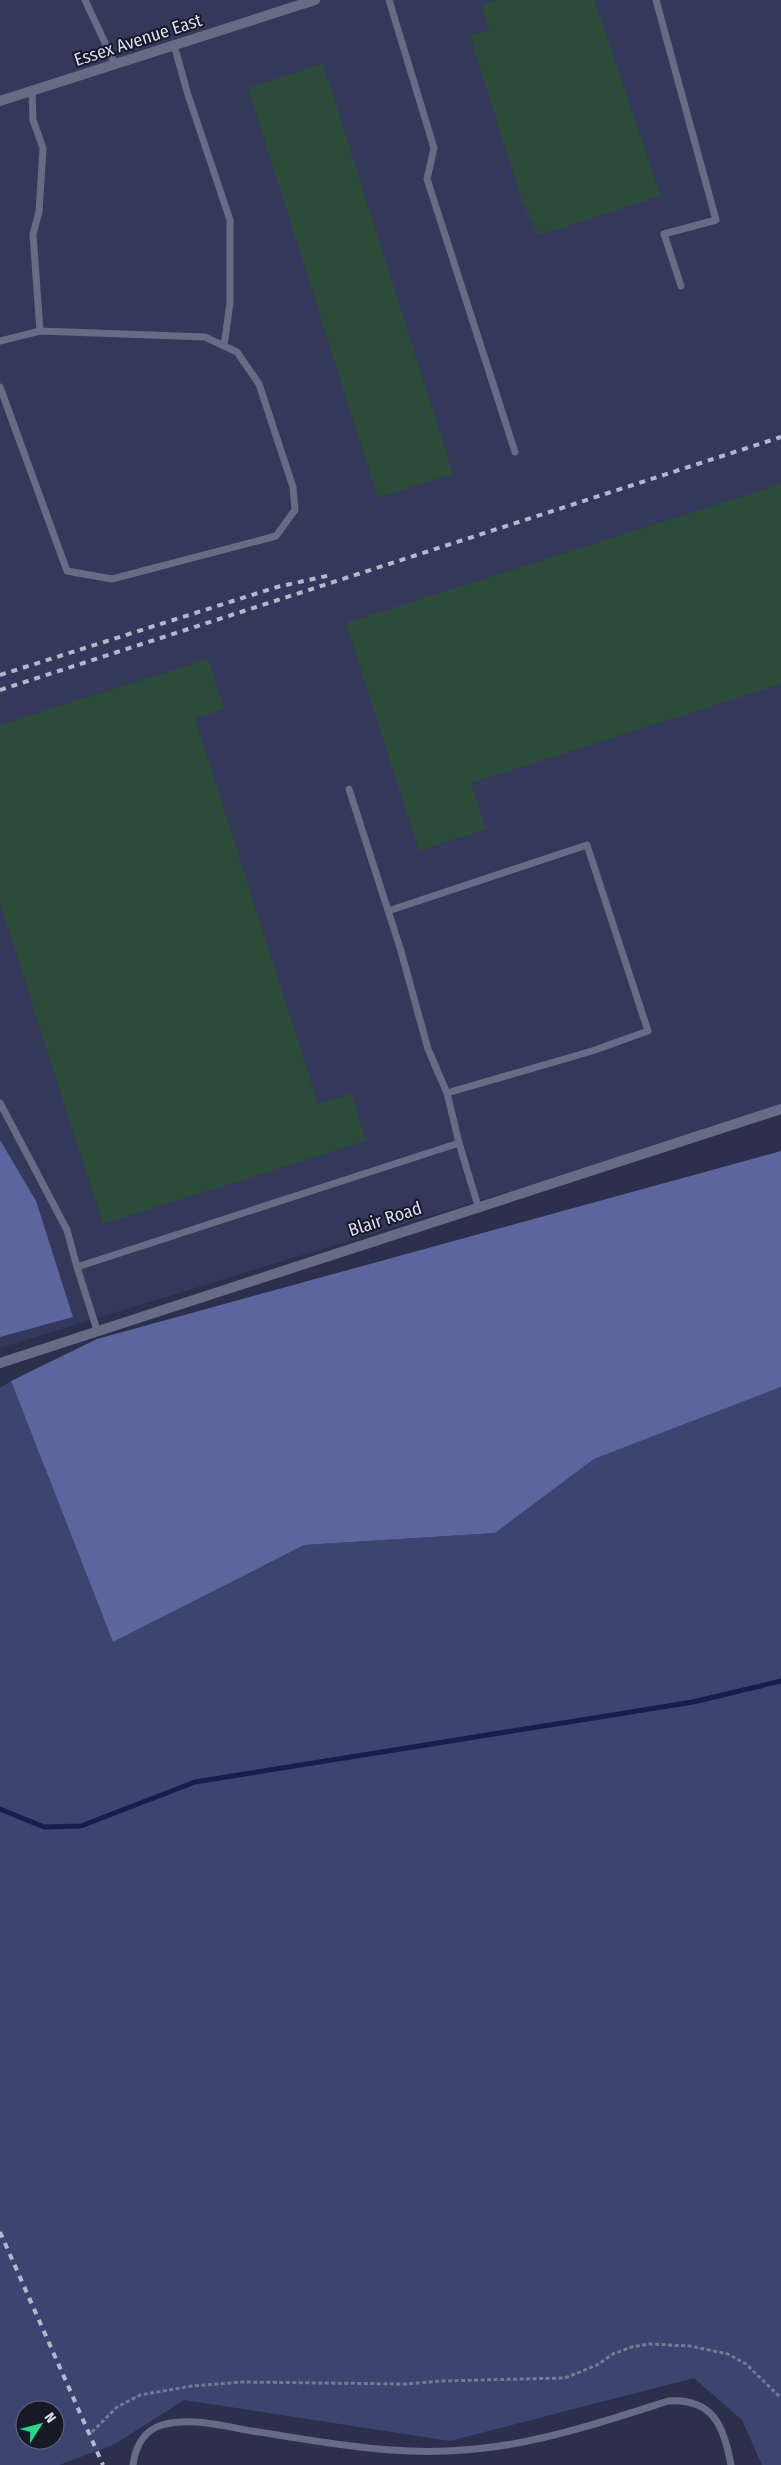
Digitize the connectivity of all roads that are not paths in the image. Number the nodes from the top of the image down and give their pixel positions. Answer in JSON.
{"nodes":[{"id":1,"x":85,"y":0,"type":"edge"},
{"id":2,"x":315,"y":0,"type":"edge"},
{"id":3,"x":389,"y":0,"type":"edge"},
{"id":4,"x":656,"y":0,"type":"edge"},
{"id":5,"x":174,"y":45,"type":"junction"},
{"id":6,"x":115,"y":64,"type":"junction"},
{"id":7,"x":32,"y":90,"type":"junction"},
{"id":8,"x":0,"y":101,"type":"edge"},
{"id":9,"x":681,"y":286,"type":"dead end"},
{"id":10,"x":40,"y":331,"type":"junction"},
{"id":11,"x":0,"y":341,"type":"edge"},
{"id":12,"x":224,"y":346,"type":"junction"},
{"id":13,"x":0,"y":387,"type":"edge"},
{"id":14,"x":515,"y":452,"type":"dead end"},
{"id":15,"x":349,"y":789,"type":"dead end"},
{"id":16,"x":388,"y":911,"type":"junction"},
{"id":17,"x":447,"y":1093,"type":"junction"},
{"id":18,"x":0,"y":1103,"type":"edge"},
{"id":19,"x":781,"y":1109,"type":"edge"},
{"id":20,"x":459,"y":1143,"type":"junction"},
{"id":21,"x":478,"y":1206,"type":"junction"},
{"id":22,"x":77,"y":1267,"type":"junction"},
{"id":23,"x":97,"y":1330,"type":"junction"},
{"id":24,"x":0,"y":1363,"type":"edge"},
{"id":25,"x":133,"y":2465,"type":"edge"},
{"id":26,"x":731,"y":2465,"type":"edge"}],
"edges":[{"from":1,"to":6,"type":"lane"},
{"from":2,"to":5,"type":"street","name":"Essex Avenue East"},
{"from":3,"to":14,"type":"lane"},
{"from":4,"to":9,"type":"lane"},
{"from":5,"to":6,"type":"street","name":"Essex Avenue East"},
{"from":5,"to":12,"type":"lane"},
{"from":6,"to":7,"type":"street","name":"Essex Avenue East"},
{"from":7,"to":8,"type":"street","name":"Essex Avenue East"},
{"from":7,"to":10,"type":"lane"},
{"from":10,"to":11,"type":"lane"},
{"from":10,"to":12,"type":"lane"},
{"from":12,"to":13,"type":"lane"},
{"from":15,"to":16,"type":"lane"},
{"from":16,"to":17,"type":"lane"},
{"from":16,"to":17,"type":"lane"},
{"from":17,"to":20,"type":"lane"},
{"from":18,"to":22,"type":"lane"},
{"from":19,"to":21,"type":"street","name":"Blair Road"},
{"from":20,"to":21,"type":"lane"},
{"from":20,"to":22,"type":"lane"},
{"from":21,"to":23,"type":"street","name":"Blair Road"},
{"from":22,"to":23,"type":"lane"},
{"from":23,"to":24,"type":"street","name":"Blair Road"},
{"from":25,"to":26,"type":"lane"}]}
